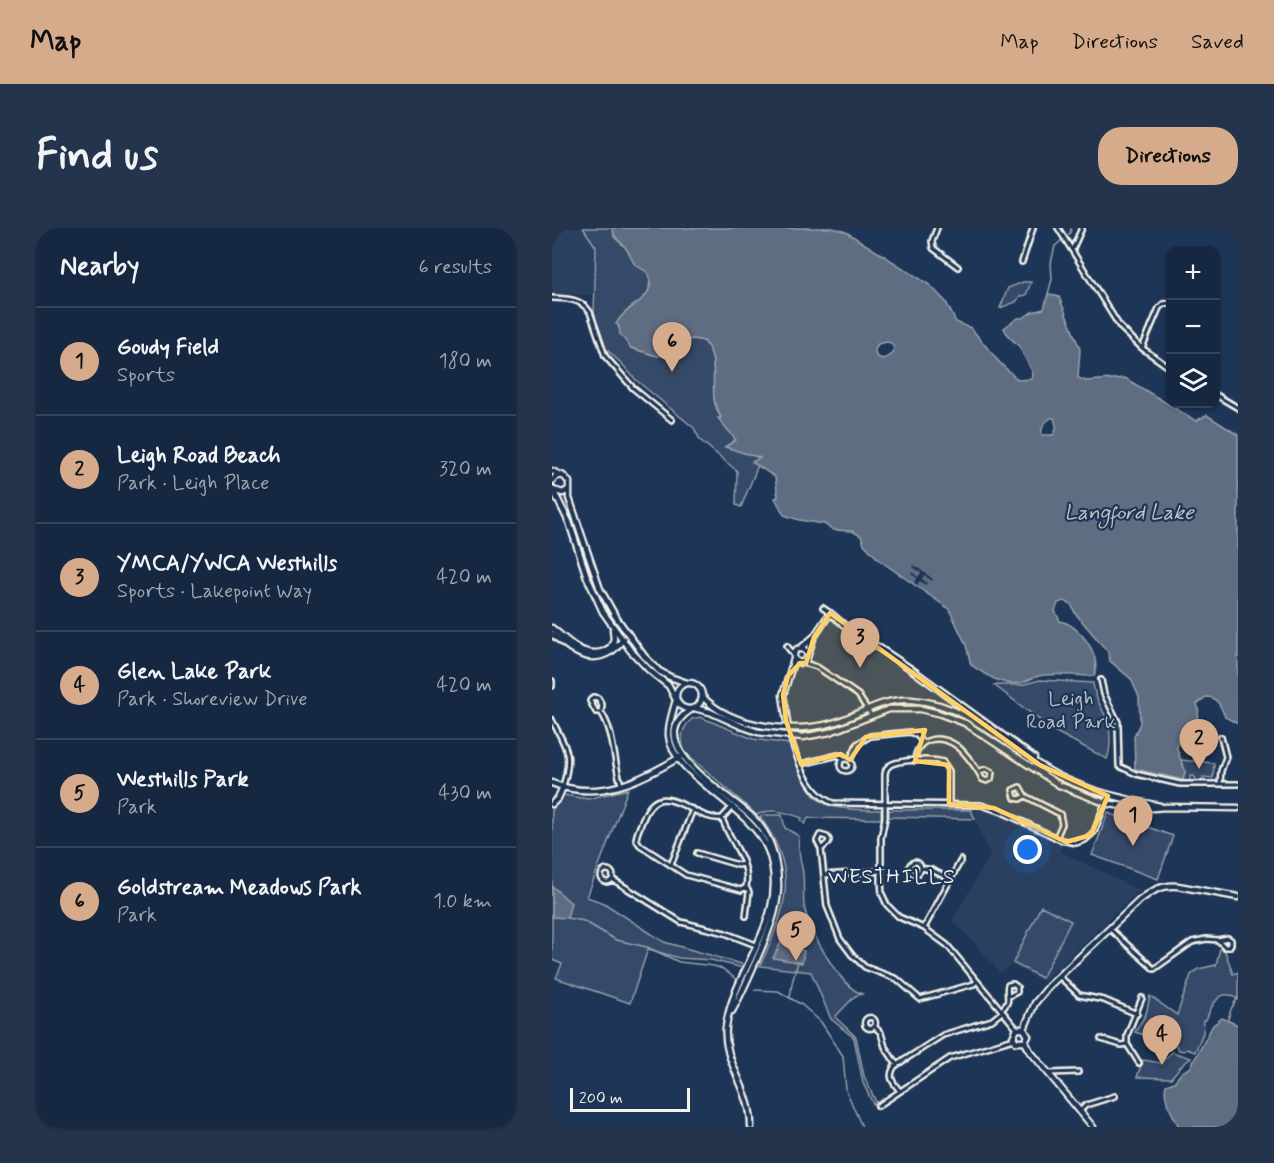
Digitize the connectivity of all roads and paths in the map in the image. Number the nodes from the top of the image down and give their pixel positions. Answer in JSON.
{"nodes":[{"id":1,"x":938,"y":228,"type":"edge"},
{"id":2,"x":1033,"y":228,"type":"edge"},
{"id":3,"x":1058,"y":228,"type":"edge"},
{"id":4,"x":1082,"y":228,"type":"edge"},
{"id":5,"x":1072,"y":250,"type":"junction"},
{"id":6,"x":1022,"y":262,"type":"dead end"},
{"id":7,"x":958,"y":267,"type":"dead end"},
{"id":8,"x":552,"y":298,"type":"edge"},
{"id":9,"x":1166,"y":304,"type":"edge"},
{"id":10,"x":1142,"y":348,"type":"junction"},
{"id":11,"x":1166,"y":365,"type":"edge"},
{"id":12,"x":1220,"y":398,"type":"edge"},
{"id":13,"x":1238,"y":408,"type":"edge"},
{"id":14,"x":672,"y":420,"type":"dead end"},
{"id":15,"x":552,"y":471,"type":"edge"},
{"id":16,"x":562,"y":475,"type":"junction"},
{"id":17,"x":552,"y":481,"type":"edge"},
{"id":18,"x":553,"y":489,"type":"edge"},
{"id":19,"x":569,"y":489,"type":"junction"},
{"id":20,"x":823,"y":608,"type":"dead end"},
{"id":21,"x":830,"y":613,"type":"junction"},
{"id":22,"x":612,"y":626,"type":"junction"},
{"id":23,"x":552,"y":628,"type":"edge"},
{"id":24,"x":552,"y":634,"type":"edge"},
{"id":25,"x":629,"y":636,"type":"junction"},
{"id":26,"x":814,"y":637,"type":"junction"},
{"id":27,"x":620,"y":642,"type":"junction"},
{"id":28,"x":611,"y":647,"type":"junction"},
{"id":29,"x":799,"y":649,"type":"junction"},
{"id":30,"x":808,"y":655,"type":"junction"},
{"id":31,"x":794,"y":657,"type":"junction"},
{"id":32,"x":802,"y":663,"type":"junction"},
{"id":33,"x":817,"y":667,"type":"junction"},
{"id":34,"x":790,"y":673,"type":"junction"},
{"id":35,"x":1101,"y":680,"type":"dead end"},
{"id":36,"x":687,"y":683,"type":"junction"},
{"id":37,"x":702,"y":696,"type":"junction"},
{"id":38,"x":676,"y":699,"type":"junction"},
{"id":39,"x":867,"y":708,"type":"junction"},
{"id":40,"x":693,"y":709,"type":"junction"},
{"id":41,"x":601,"y":712,"type":"junction"},
{"id":42,"x":871,"y":715,"type":"junction"},
{"id":43,"x":552,"y":720,"type":"edge"},
{"id":44,"x":788,"y":729,"type":"junction"},
{"id":45,"x":790,"y":736,"type":"junction"},
{"id":46,"x":1221,"y":737,"type":"dead end"},
{"id":47,"x":922,"y":742,"type":"junction"},
{"id":48,"x":680,"y":757,"type":"junction"},
{"id":49,"x":844,"y":759,"type":"junction"},
{"id":50,"x":850,"y":760,"type":"junction"},
{"id":51,"x":915,"y":761,"type":"junction"},
{"id":52,"x":801,"y":764,"type":"junction"},
{"id":53,"x":1040,"y":765,"type":"junction"},
{"id":54,"x":980,"y":771,"type":"junction"},
{"id":55,"x":552,"y":783,"type":"edge"},
{"id":56,"x":1220,"y":783,"type":"junction"},
{"id":57,"x":621,"y":784,"type":"junction"},
{"id":58,"x":1238,"y":784,"type":"edge"},
{"id":59,"x":563,"y":788,"type":"junction"},
{"id":60,"x":1025,"y":796,"type":"junction"},
{"id":61,"x":1108,"y":796,"type":"junction"},
{"id":62,"x":1105,"y":803,"type":"junction"},
{"id":63,"x":552,"y":804,"type":"edge"},
{"id":64,"x":949,"y":804,"type":"junction"},
{"id":65,"x":734,"y":805,"type":"junction"},
{"id":66,"x":885,"y":805,"type":"junction"},
{"id":67,"x":1166,"y":807,"type":"junction"},
{"id":68,"x":1238,"y":808,"type":"edge"},
{"id":69,"x":693,"y":809,"type":"junction"},
{"id":70,"x":722,"y":818,"type":"junction"},
{"id":71,"x":1056,"y":838,"type":"junction"},
{"id":72,"x":821,"y":849,"type":"junction"},
{"id":73,"x":697,"y":853,"type":"dead end"},
{"id":74,"x":961,"y":860,"type":"dead end"},
{"id":75,"x":744,"y":864,"type":"junction"},
{"id":76,"x":671,"y":865,"type":"junction"},
{"id":77,"x":921,"y":868,"type":"junction"},
{"id":78,"x":881,"y":871,"type":"junction"},
{"id":79,"x":824,"y":875,"type":"junction"},
{"id":80,"x":612,"y":879,"type":"dead end"},
{"id":81,"x":951,"y":879,"type":"junction"},
{"id":82,"x":746,"y":887,"type":"junction"},
{"id":83,"x":1238,"y":897,"type":"edge"},
{"id":84,"x":746,"y":915,"type":"dead end"},
{"id":85,"x":924,"y":928,"type":"junction"},
{"id":86,"x":1109,"y":929,"type":"junction"},
{"id":87,"x":1218,"y":940,"type":"dead end"},
{"id":88,"x":760,"y":946,"type":"junction"},
{"id":89,"x":1059,"y":976,"type":"junction"},
{"id":90,"x":977,"y":981,"type":"junction"},
{"id":91,"x":1009,"y":996,"type":"dead end"},
{"id":92,"x":1143,"y":998,"type":"dead end"},
{"id":93,"x":1002,"y":1011,"type":"junction"},
{"id":94,"x":1137,"y":1014,"type":"junction"},
{"id":95,"x":874,"y":1026,"type":"dead end"},
{"id":96,"x":1017,"y":1029,"type":"junction"},
{"id":97,"x":1024,"y":1029,"type":"junction"},
{"id":98,"x":1014,"y":1039,"type":"junction"},
{"id":99,"x":1101,"y":1039,"type":"dead end"},
{"id":100,"x":1025,"y":1042,"type":"junction"},
{"id":101,"x":1127,"y":1044,"type":"junction"},
{"id":102,"x":1139,"y":1062,"type":"dead end"},
{"id":103,"x":897,"y":1065,"type":"junction"},
{"id":104,"x":1078,"y":1072,"type":"dead end"},
{"id":105,"x":1048,"y":1073,"type":"junction"},
{"id":106,"x":900,"y":1091,"type":"junction"},
{"id":107,"x":1114,"y":1095,"type":"dead end"},
{"id":108,"x":878,"y":1106,"type":"dead end"},
{"id":109,"x":1080,"y":1112,"type":"junction"},
{"id":110,"x":751,"y":1127,"type":"edge"},
{"id":111,"x":1093,"y":1127,"type":"edge"}],
"edges":[{"from":1,"to":7,"type":"street"},
{"from":2,"to":6,"type":"street"},
{"from":3,"to":5,"type":"street"},
{"from":4,"to":5,"type":"street"},
{"from":5,"to":10,"type":"street"},
{"from":8,"to":14,"type":"street"},
{"from":9,"to":10,"type":"street"},
{"from":10,"to":11,"type":"street"},
{"from":12,"to":13,"type":"street"},
{"from":15,"to":16,"type":"main road"},
{"from":16,"to":17,"type":"main road"},
{"from":16,"to":19,"type":"main road"},
{"from":18,"to":19,"type":"main road"},
{"from":18,"to":22,"type":"main road"},
{"from":19,"to":25,"type":"main road"},
{"from":20,"to":21,"type":"street"},
{"from":21,"to":26,"type":"main road"},
{"from":21,"to":53,"type":"main road"},
{"from":22,"to":27,"type":"main road"},
{"from":22,"to":28,"type":"main road"},
{"from":23,"to":28,"type":"main road"},
{"from":24,"to":27,"type":"main road"},
{"from":25,"to":27,"type":"main road"},
{"from":25,"to":36,"type":"main road"},
{"from":26,"to":29,"type":"main road"},
{"from":26,"to":30,"type":"main road"},
{"from":27,"to":28,"type":"main road"},
{"from":27,"to":38,"type":"main road"},
{"from":29,"to":30,"type":"main road"},
{"from":29,"to":31,"type":"main road"},
{"from":29,"to":31,"type":"street"},
{"from":30,"to":32,"type":"main road"},
{"from":30,"to":33,"type":"street"},
{"from":31,"to":32,"type":"main road"},
{"from":31,"to":34,"type":"main road"},
{"from":32,"to":33,"type":"street"},
{"from":32,"to":34,"type":"main road"},
{"from":33,"to":39,"type":"street"},
{"from":34,"to":44,"type":"main road"},
{"from":35,"to":56,"type":"street"},
{"from":36,"to":37,"type":"main road"},
{"from":36,"to":38,"type":"main road"},
{"from":37,"to":40,"type":"main road"},
{"from":37,"to":44,"type":"main road"},
{"from":38,"to":40,"type":"main road"},
{"from":38,"to":48,"type":"main road"},
{"from":39,"to":42,"type":"street"},
{"from":39,"to":44,"type":"main road"},
{"from":39,"to":53,"type":"main road"},
{"from":40,"to":45,"type":"main road"},
{"from":40,"to":48,"type":"main road"},
{"from":41,"to":41,"type":"street"},
{"from":41,"to":57,"type":"street"},
{"from":42,"to":45,"type":"main road"},
{"from":42,"to":62,"type":"main road"},
{"from":43,"to":59,"type":"street"},
{"from":44,"to":45,"type":"street"},
{"from":45,"to":52,"type":"street"},
{"from":46,"to":56,"type":"street"},
{"from":47,"to":50,"type":"street"},
{"from":47,"to":51,"type":"street"},
{"from":47,"to":54,"type":"street"},
{"from":48,"to":57,"type":"main road"},
{"from":48,"to":65,"type":"main road"},
{"from":49,"to":50,"type":"street"},
{"from":49,"to":50,"type":"street"},
{"from":49,"to":52,"type":"street"},
{"from":51,"to":64,"type":"street"},
{"from":51,"to":66,"type":"street"},
{"from":52,"to":66,"type":"street"},
{"from":53,"to":61,"type":"main road"},
{"from":54,"to":54,"type":"street"},
{"from":55,"to":59,"type":"main road"},
{"from":56,"to":58,"type":"street"},
{"from":57,"to":59,"type":"main road"},
{"from":59,"to":63,"type":"main road"},
{"from":60,"to":60,"type":"street"},
{"from":60,"to":71,"type":"street"},
{"from":61,"to":62,"type":"street"},
{"from":61,"to":67,"type":"main road"},
{"from":62,"to":67,"type":"main road"},
{"from":62,"to":71,"type":"street"},
{"from":64,"to":66,"type":"street"},
{"from":64,"to":71,"type":"street"},
{"from":65,"to":70,"type":"street"},
{"from":65,"to":88,"type":"main road"},
{"from":66,"to":78,"type":"street"},
{"from":67,"to":68,"type":"main road"},
{"from":69,"to":70,"type":"street"},
{"from":69,"to":76,"type":"street"},
{"from":69,"to":76,"type":"street"},
{"from":70,"to":75,"type":"street"},
{"from":72,"to":72,"type":"street"},
{"from":72,"to":79,"type":"street"},
{"from":73,"to":75,"type":"street"},
{"from":74,"to":81,"type":"street"},
{"from":75,"to":82,"type":"street"},
{"from":76,"to":82,"type":"street"},
{"from":77,"to":77,"type":"street"},
{"from":77,"to":81,"type":"street"},
{"from":78,"to":79,"type":"street"},
{"from":78,"to":85,"type":"street"},
{"from":79,"to":90,"type":"street"},
{"from":80,"to":88,"type":"street"},
{"from":81,"to":85,"type":"street"},
{"from":82,"to":84,"type":"street"},
{"from":83,"to":86,"type":"main road"},
{"from":85,"to":90,"type":"street"},
{"from":86,"to":87,"type":"street"},
{"from":86,"to":89,"type":"main road"},
{"from":88,"to":110,"type":"main road"},
{"from":89,"to":94,"type":"street"},
{"from":89,"to":97,"type":"main road"},
{"from":90,"to":93,"type":"street"},
{"from":91,"to":93,"type":"street"},
{"from":92,"to":94,"type":"street"},
{"from":93,"to":96,"type":"street"},
{"from":93,"to":103,"type":"street"},
{"from":94,"to":101,"type":"street"},
{"from":95,"to":103,"type":"street"},
{"from":96,"to":97,"type":"main road"},
{"from":96,"to":98,"type":"main road"},
{"from":97,"to":100,"type":"main road"},
{"from":98,"to":100,"type":"main road"},
{"from":98,"to":106,"type":"street"},
{"from":99,"to":101,"type":"street"},
{"from":100,"to":105,"type":"main road"},
{"from":101,"to":102,"type":"street"},
{"from":103,"to":106,"type":"street"},
{"from":104,"to":105,"type":"street"},
{"from":105,"to":109,"type":"main road"},
{"from":106,"to":108,"type":"street"},
{"from":107,"to":109,"type":"street"},
{"from":109,"to":111,"type":"main road"}]}
